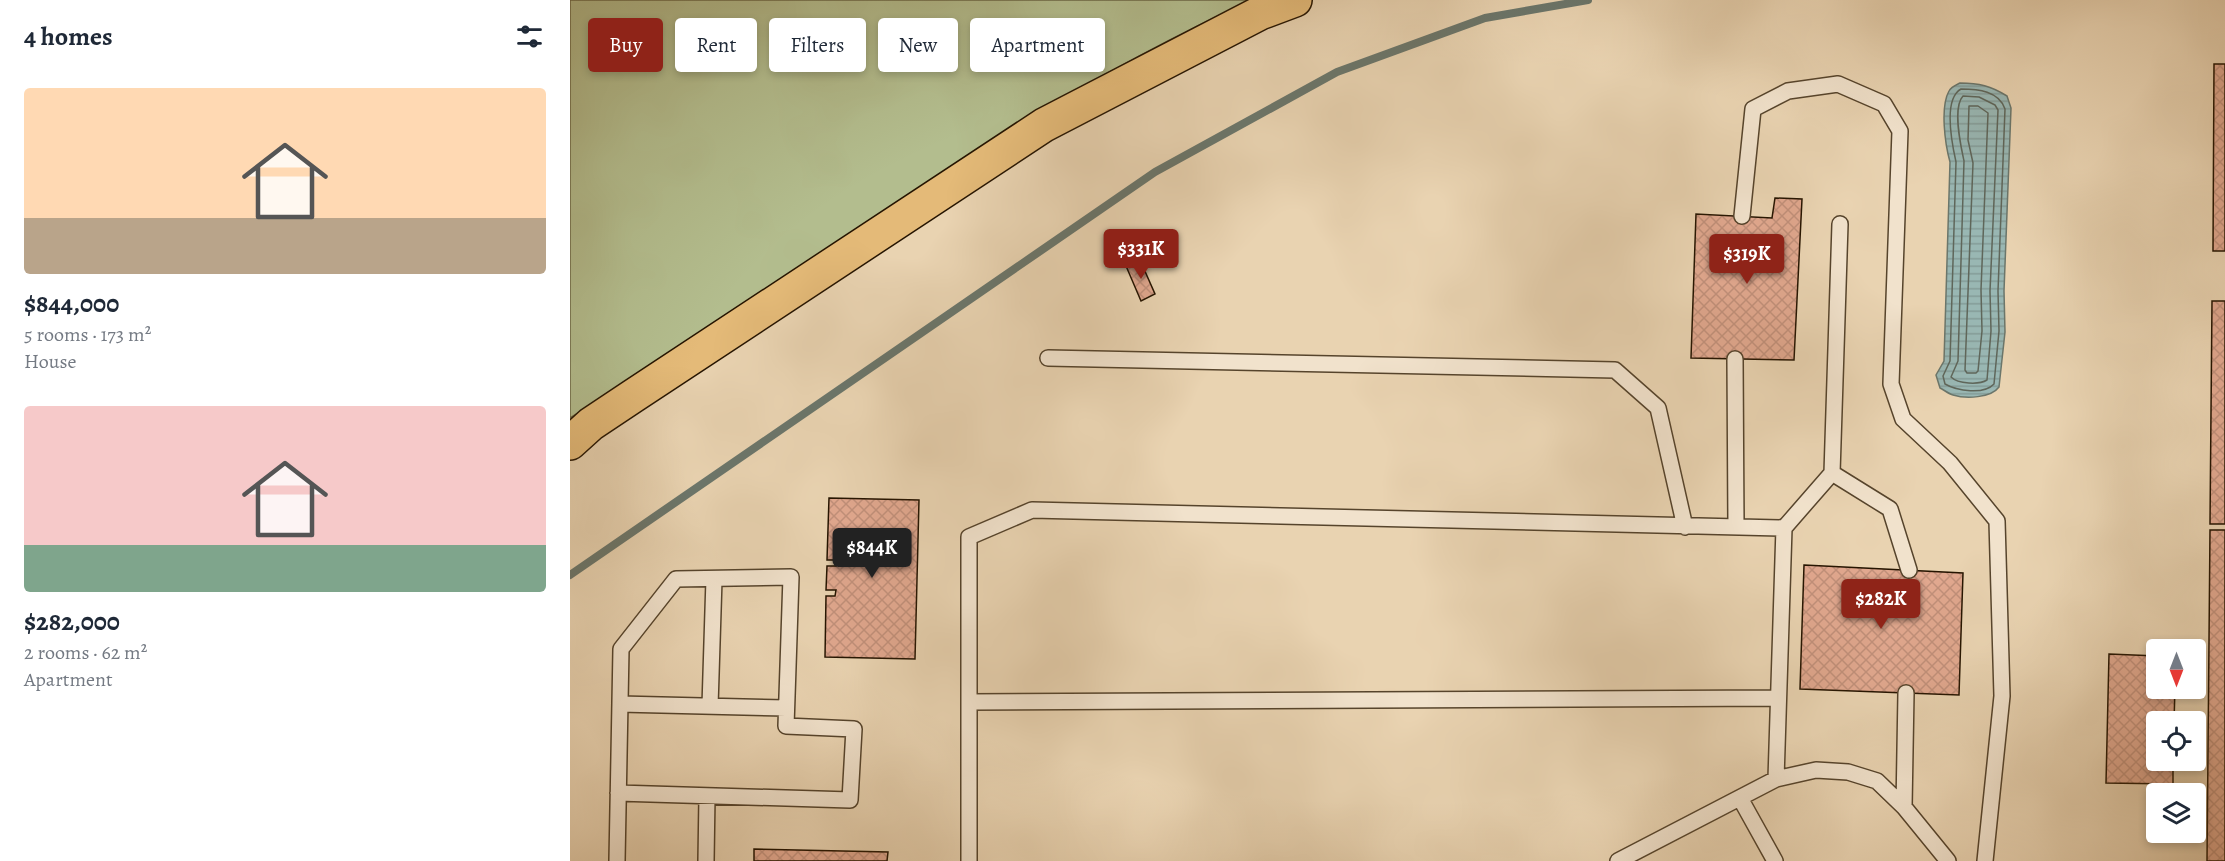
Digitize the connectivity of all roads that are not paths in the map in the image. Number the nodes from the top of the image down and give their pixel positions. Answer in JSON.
{"nodes":[{"id":1,"x":1294,"y":0,"type":"edge"},
{"id":2,"x":1742,"y":216,"type":"dead end"},
{"id":3,"x":1840,"y":224,"type":"dead end"},
{"id":4,"x":1047,"y":358,"type":"dead end"},
{"id":5,"x":1735,"y":359,"type":"dead end"},
{"id":6,"x":570,"y":442,"type":"edge"},
{"id":7,"x":1832,"y":473,"type":"junction"},
{"id":8,"x":1685,"y":526,"type":"junction"},
{"id":9,"x":1736,"y":526,"type":"junction"},
{"id":10,"x":1785,"y":528,"type":"junction"},
{"id":11,"x":1909,"y":570,"type":"dead end"},
{"id":12,"x":714,"y":579,"type":"junction"},
{"id":13,"x":1906,"y":693,"type":"dead end"},
{"id":14,"x":1778,"y":698,"type":"junction"},
{"id":15,"x":970,"y":702,"type":"junction"},
{"id":16,"x":620,"y":704,"type":"junction"},
{"id":17,"x":710,"y":706,"type":"junction"},
{"id":18,"x":786,"y":708,"type":"junction"},
{"id":19,"x":1776,"y":779,"type":"junction"},
{"id":20,"x":618,"y":793,"type":"junction"},
{"id":21,"x":707,"y":796,"type":"junction"},
{"id":22,"x":1740,"y":798,"type":"junction"},
{"id":23,"x":1904,"y":807,"type":"junction"},
{"id":24,"x":617,"y":861,"type":"edge"},
{"id":25,"x":706,"y":861,"type":"edge"},
{"id":26,"x":969,"y":861,"type":"edge"},
{"id":27,"x":1618,"y":861,"type":"edge"},
{"id":28,"x":1775,"y":861,"type":"edge"},
{"id":29,"x":1948,"y":861,"type":"edge"},
{"id":30,"x":1985,"y":861,"type":"edge"}],
"edges":[{"from":1,"to":6,"type":"highway"},
{"from":2,"to":30,"type":"lane"},
{"from":3,"to":7,"type":"lane"},
{"from":4,"to":8,"type":"lane"},
{"from":5,"to":9,"type":"lane"},
{"from":7,"to":10,"type":"lane"},
{"from":7,"to":11,"type":"lane"},
{"from":8,"to":9,"type":"lane"},
{"from":8,"to":15,"type":"lane"},
{"from":9,"to":10,"type":"lane"},
{"from":10,"to":14,"type":"lane"},
{"from":12,"to":16,"type":"lane"},
{"from":12,"to":17,"type":"lane"},
{"from":12,"to":18,"type":"lane"},
{"from":13,"to":23,"type":"lane"},
{"from":14,"to":15,"type":"lane"},
{"from":14,"to":19,"type":"lane"},
{"from":15,"to":26,"type":"lane"},
{"from":16,"to":17,"type":"lane"},
{"from":16,"to":20,"type":"lane"},
{"from":17,"to":18,"type":"lane"},
{"from":18,"to":21,"type":"lane"},
{"from":19,"to":22,"type":"lane"},
{"from":19,"to":23,"type":"lane"},
{"from":20,"to":21,"type":"lane"},
{"from":20,"to":24,"type":"lane"},
{"from":21,"to":25,"type":"lane"},
{"from":22,"to":27,"type":"lane"},
{"from":22,"to":28,"type":"lane"},
{"from":23,"to":29,"type":"lane"}]}
